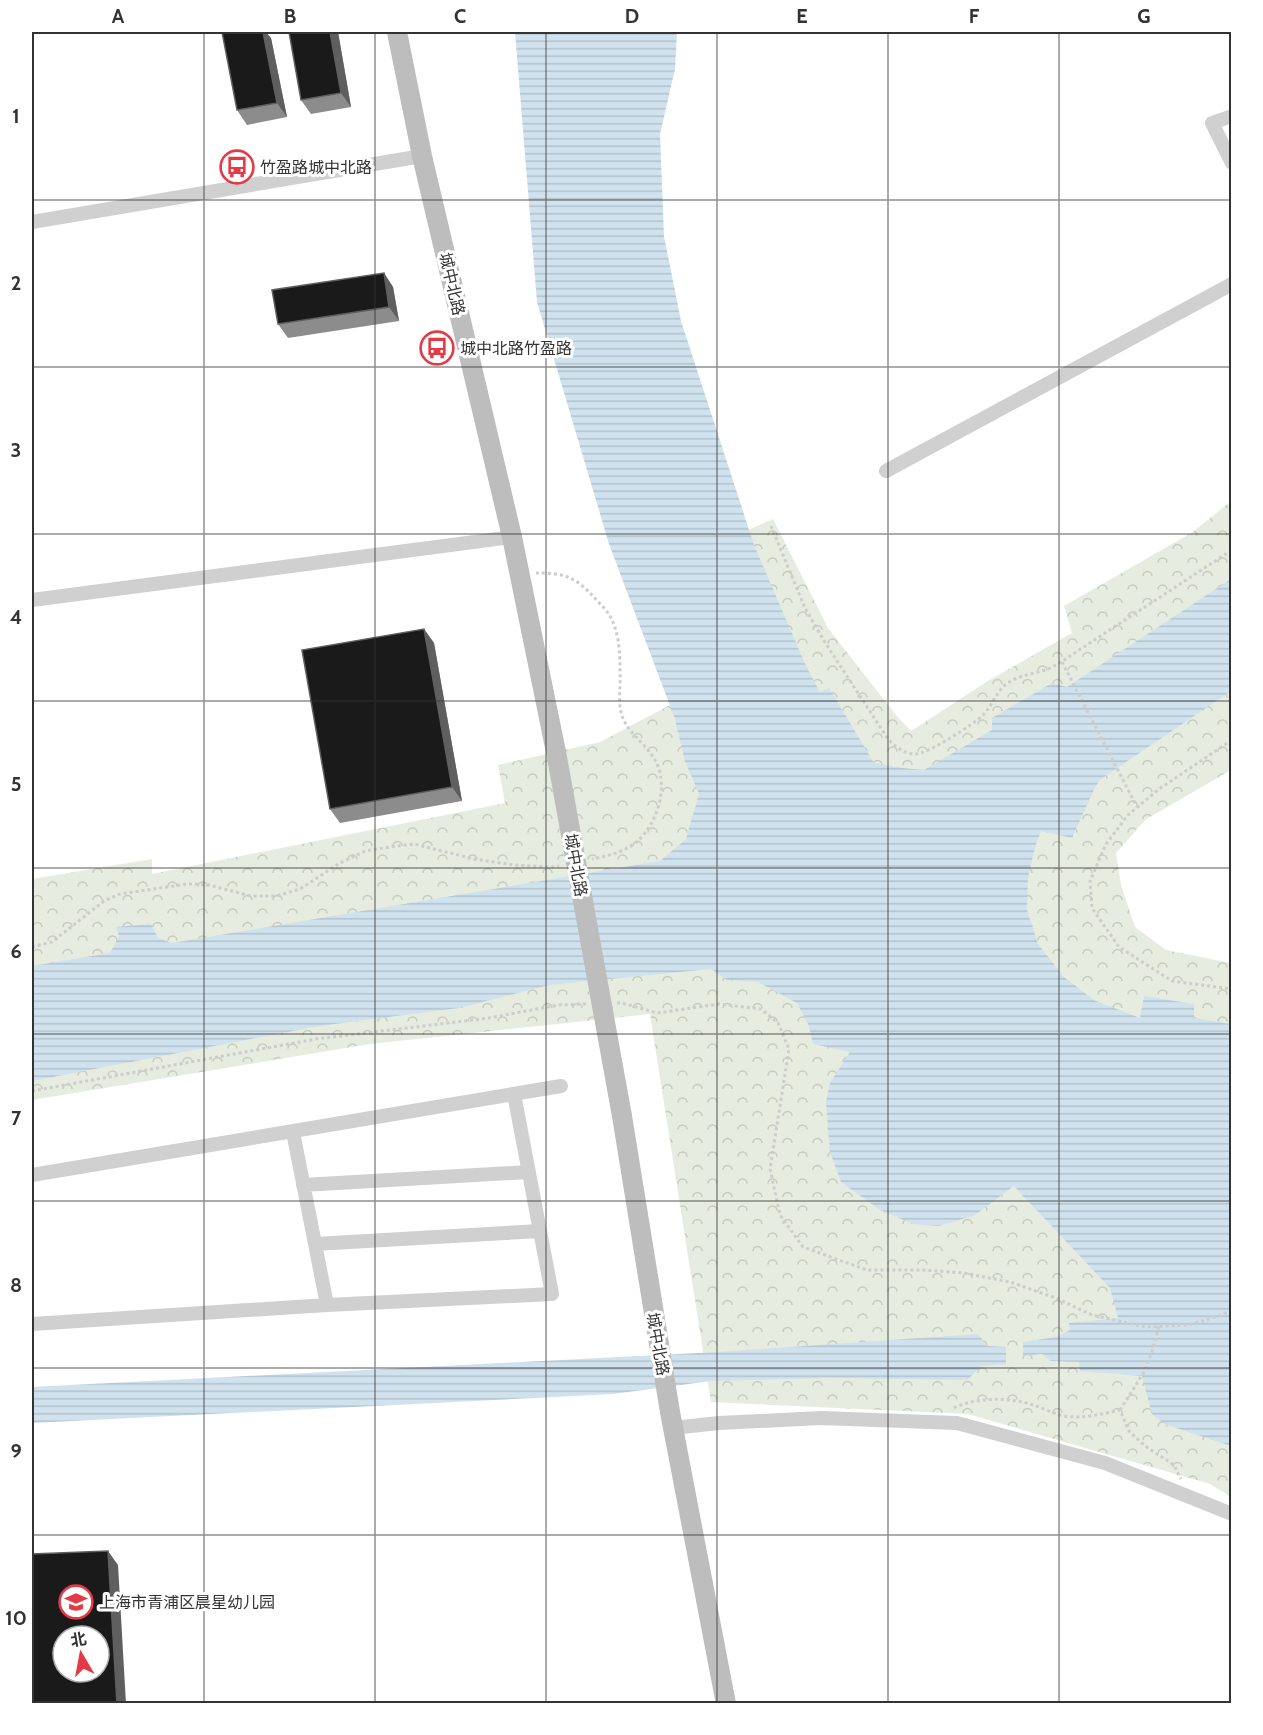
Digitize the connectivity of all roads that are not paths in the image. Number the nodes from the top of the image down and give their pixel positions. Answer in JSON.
{"nodes":[{"id":1,"x":397,"y":32,"type":"edge"},
{"id":2,"x":1232,"y":116,"type":"edge"},
{"id":3,"x":422,"y":156,"type":"junction"},
{"id":4,"x":1232,"y":164,"type":"edge"},
{"id":5,"x":32,"y":222,"type":"edge"},
{"id":6,"x":1232,"y":284,"type":"edge"},
{"id":7,"x":886,"y":471,"type":"dead end"},
{"id":8,"x":512,"y":537,"type":"junction"},
{"id":9,"x":32,"y":600,"type":"edge"},
{"id":10,"x":561,"y":1086,"type":"dead end"},
{"id":11,"x":514,"y":1094,"type":"junction"},
{"id":12,"x":293,"y":1132,"type":"junction"},
{"id":13,"x":528,"y":1172,"type":"junction"},
{"id":14,"x":32,"y":1175,"type":"edge"},
{"id":15,"x":303,"y":1185,"type":"junction"},
{"id":16,"x":540,"y":1231,"type":"junction"},
{"id":17,"x":315,"y":1244,"type":"junction"},
{"id":18,"x":327,"y":1305,"type":"junction"},
{"id":19,"x":32,"y":1324,"type":"edge"},
{"id":20,"x":671,"y":1420,"type":"junction"},
{"id":21,"x":1232,"y":1514,"type":"edge"},
{"id":22,"x":726,"y":1704,"type":"edge"}],
"edges":[{"from":1,"to":3,"type":"street","name":"城中北路"},
{"from":2,"to":4,"type":"street"},
{"from":3,"to":5,"type":"street"},
{"from":3,"to":8,"type":"street","name":"城中北路"},
{"from":6,"to":7,"type":"street"},
{"from":8,"to":9,"type":"street"},
{"from":8,"to":20,"type":"street","name":"城中北路","bridge":true},
{"from":10,"to":11,"type":"street"},
{"from":11,"to":12,"type":"street"},
{"from":11,"to":13,"type":"street"},
{"from":12,"to":14,"type":"street"},
{"from":12,"to":15,"type":"street"},
{"from":13,"to":15,"type":"street"},
{"from":13,"to":16,"type":"street"},
{"from":15,"to":17,"type":"street"},
{"from":16,"to":17,"type":"street"},
{"from":16,"to":18,"type":"street"},
{"from":17,"to":18,"type":"street"},
{"from":18,"to":19,"type":"street"},
{"from":20,"to":21,"type":"street"},
{"from":20,"to":22,"type":"street","name":"城中北路"}]}
